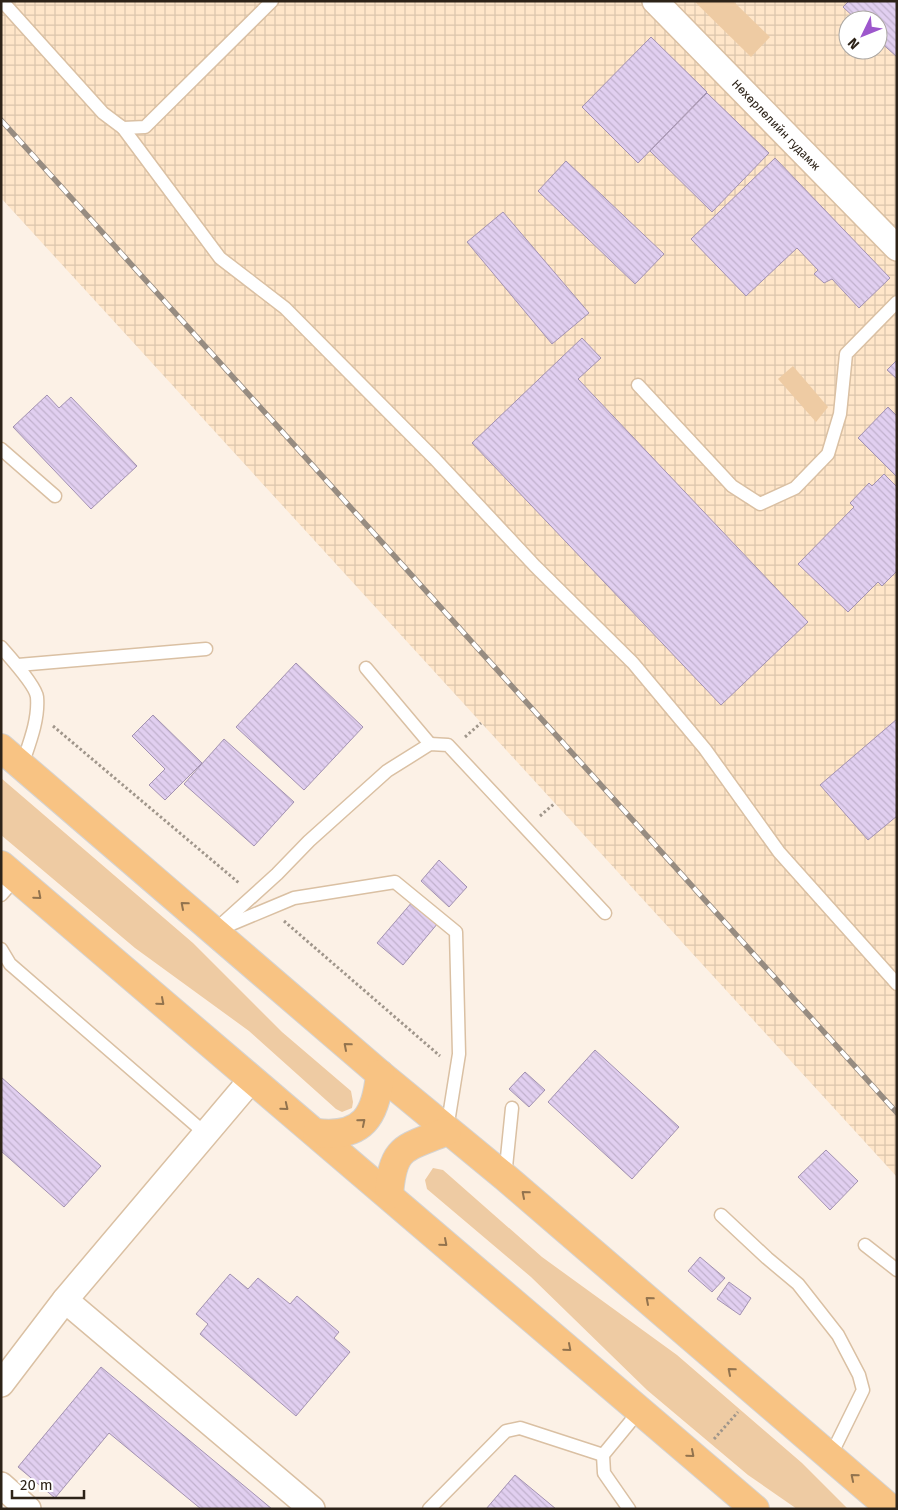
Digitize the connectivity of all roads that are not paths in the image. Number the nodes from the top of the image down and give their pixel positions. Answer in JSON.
{"nodes":[{"id":1,"x":2,"y":1,"type":"edge"},
{"id":2,"x":272,"y":1,"type":"edge"},
{"id":3,"x":655,"y":1,"type":"edge"},
{"id":4,"x":123,"y":128,"type":"junction"},
{"id":5,"x":897,"y":248,"type":"edge"},
{"id":6,"x":897,"y":302,"type":"edge"},
{"id":7,"x":638,"y":385,"type":"dead end"},
{"id":8,"x":1,"y":449,"type":"edge"},
{"id":9,"x":55,"y":496,"type":"dead end"},
{"id":10,"x":1,"y":646,"type":"edge"},
{"id":11,"x":206,"y":649,"type":"dead end"},
{"id":12,"x":18,"y":665,"type":"junction"},
{"id":13,"x":366,"y":668,"type":"dead end"},
{"id":14,"x":430,"y":744,"type":"junction"},
{"id":15,"x":1,"y":748,"type":"edge"},
{"id":16,"x":22,"y":765,"type":"junction"},
{"id":17,"x":6,"y":879,"type":"edge"},
{"id":18,"x":605,"y":914,"type":"dead end"},
{"id":19,"x":214,"y":931,"type":"junction"},
{"id":20,"x":1,"y":949,"type":"edge"},
{"id":21,"x":897,"y":984,"type":"edge"},
{"id":22,"x":380,"y":1074,"type":"junction"},
{"id":23,"x":251,"y":1080,"type":"junction"},
{"id":24,"x":512,"y":1108,"type":"dead end"},
{"id":25,"x":447,"y":1132,"type":"junction"},
{"id":26,"x":317,"y":1133,"type":"junction"},
{"id":27,"x":206,"y":1134,"type":"junction"},
{"id":28,"x":505,"y":1177,"type":"junction"},
{"id":29,"x":389,"y":1195,"type":"junction"},
{"id":30,"x":721,"y":1215,"type":"dead end"},
{"id":31,"x":865,"y":1245,"type":"dead end"},
{"id":32,"x":897,"y":1270,"type":"edge"},
{"id":33,"x":65,"y":1300,"type":"junction"},
{"id":34,"x":1,"y":1384,"type":"edge"},
{"id":35,"x":640,"y":1410,"type":"junction"},
{"id":36,"x":603,"y":1455,"type":"junction"},
{"id":37,"x":830,"y":1457,"type":"junction"},
{"id":38,"x":1,"y":1485,"type":"edge"},
{"id":39,"x":28,"y":1509,"type":"edge"},
{"id":40,"x":312,"y":1509,"type":"edge"},
{"id":41,"x":429,"y":1509,"type":"edge"},
{"id":42,"x":629,"y":1509,"type":"edge"},
{"id":43,"x":755,"y":1509,"type":"edge"},
{"id":44,"x":891,"y":1509,"type":"edge"}],
"edges":[{"from":1,"to":4,"type":"lane"},
{"from":2,"to":4,"type":"lane"},
{"from":3,"to":5,"type":"street","name":"Нөхөрлөлийн гудамж"},
{"from":4,"to":21,"type":"lane"},
{"from":6,"to":7,"type":"lane"},
{"from":8,"to":9,"type":"lane"},
{"from":10,"to":12,"type":"lane"},
{"from":11,"to":12,"type":"lane"},
{"from":12,"to":16,"type":"lane"},
{"from":13,"to":14,"type":"lane"},
{"from":14,"to":18,"type":"lane"},
{"from":14,"to":19,"type":"lane"},
{"from":15,"to":16,"type":"highway"},
{"from":19,"to":16,"type":"highway","one_way":true},
{"from":17,"to":23,"type":"highway","one_way":true},
{"from":22,"to":19,"type":"highway","one_way":true},
{"from":19,"to":25,"type":"lane"},
{"from":20,"to":27,"type":"lane"},
{"from":22,"to":25,"type":"highway"},
{"from":26,"to":22,"type":"highway","one_way":true},
{"from":23,"to":26,"type":"highway","one_way":true},
{"from":23,"to":27,"type":"street"},
{"from":24,"to":28,"type":"lane"},
{"from":25,"to":28,"type":"highway"},
{"from":25,"to":29,"type":"highway"},
{"from":26,"to":29,"type":"highway"},
{"from":27,"to":33,"type":"street"},
{"from":37,"to":28,"type":"highway","one_way":true},
{"from":29,"to":35,"type":"highway","one_way":true},
{"from":30,"to":37,"type":"lane"},
{"from":31,"to":32,"type":"lane"},
{"from":33,"to":34,"type":"street"},
{"from":33,"to":40,"type":"street"},
{"from":35,"to":36,"type":"lane"},
{"from":35,"to":43,"type":"highway","one_way":true},
{"from":36,"to":41,"type":"lane"},
{"from":36,"to":42,"type":"lane"},
{"from":44,"to":37,"type":"highway","one_way":true},
{"from":38,"to":39,"type":"street"}]}
